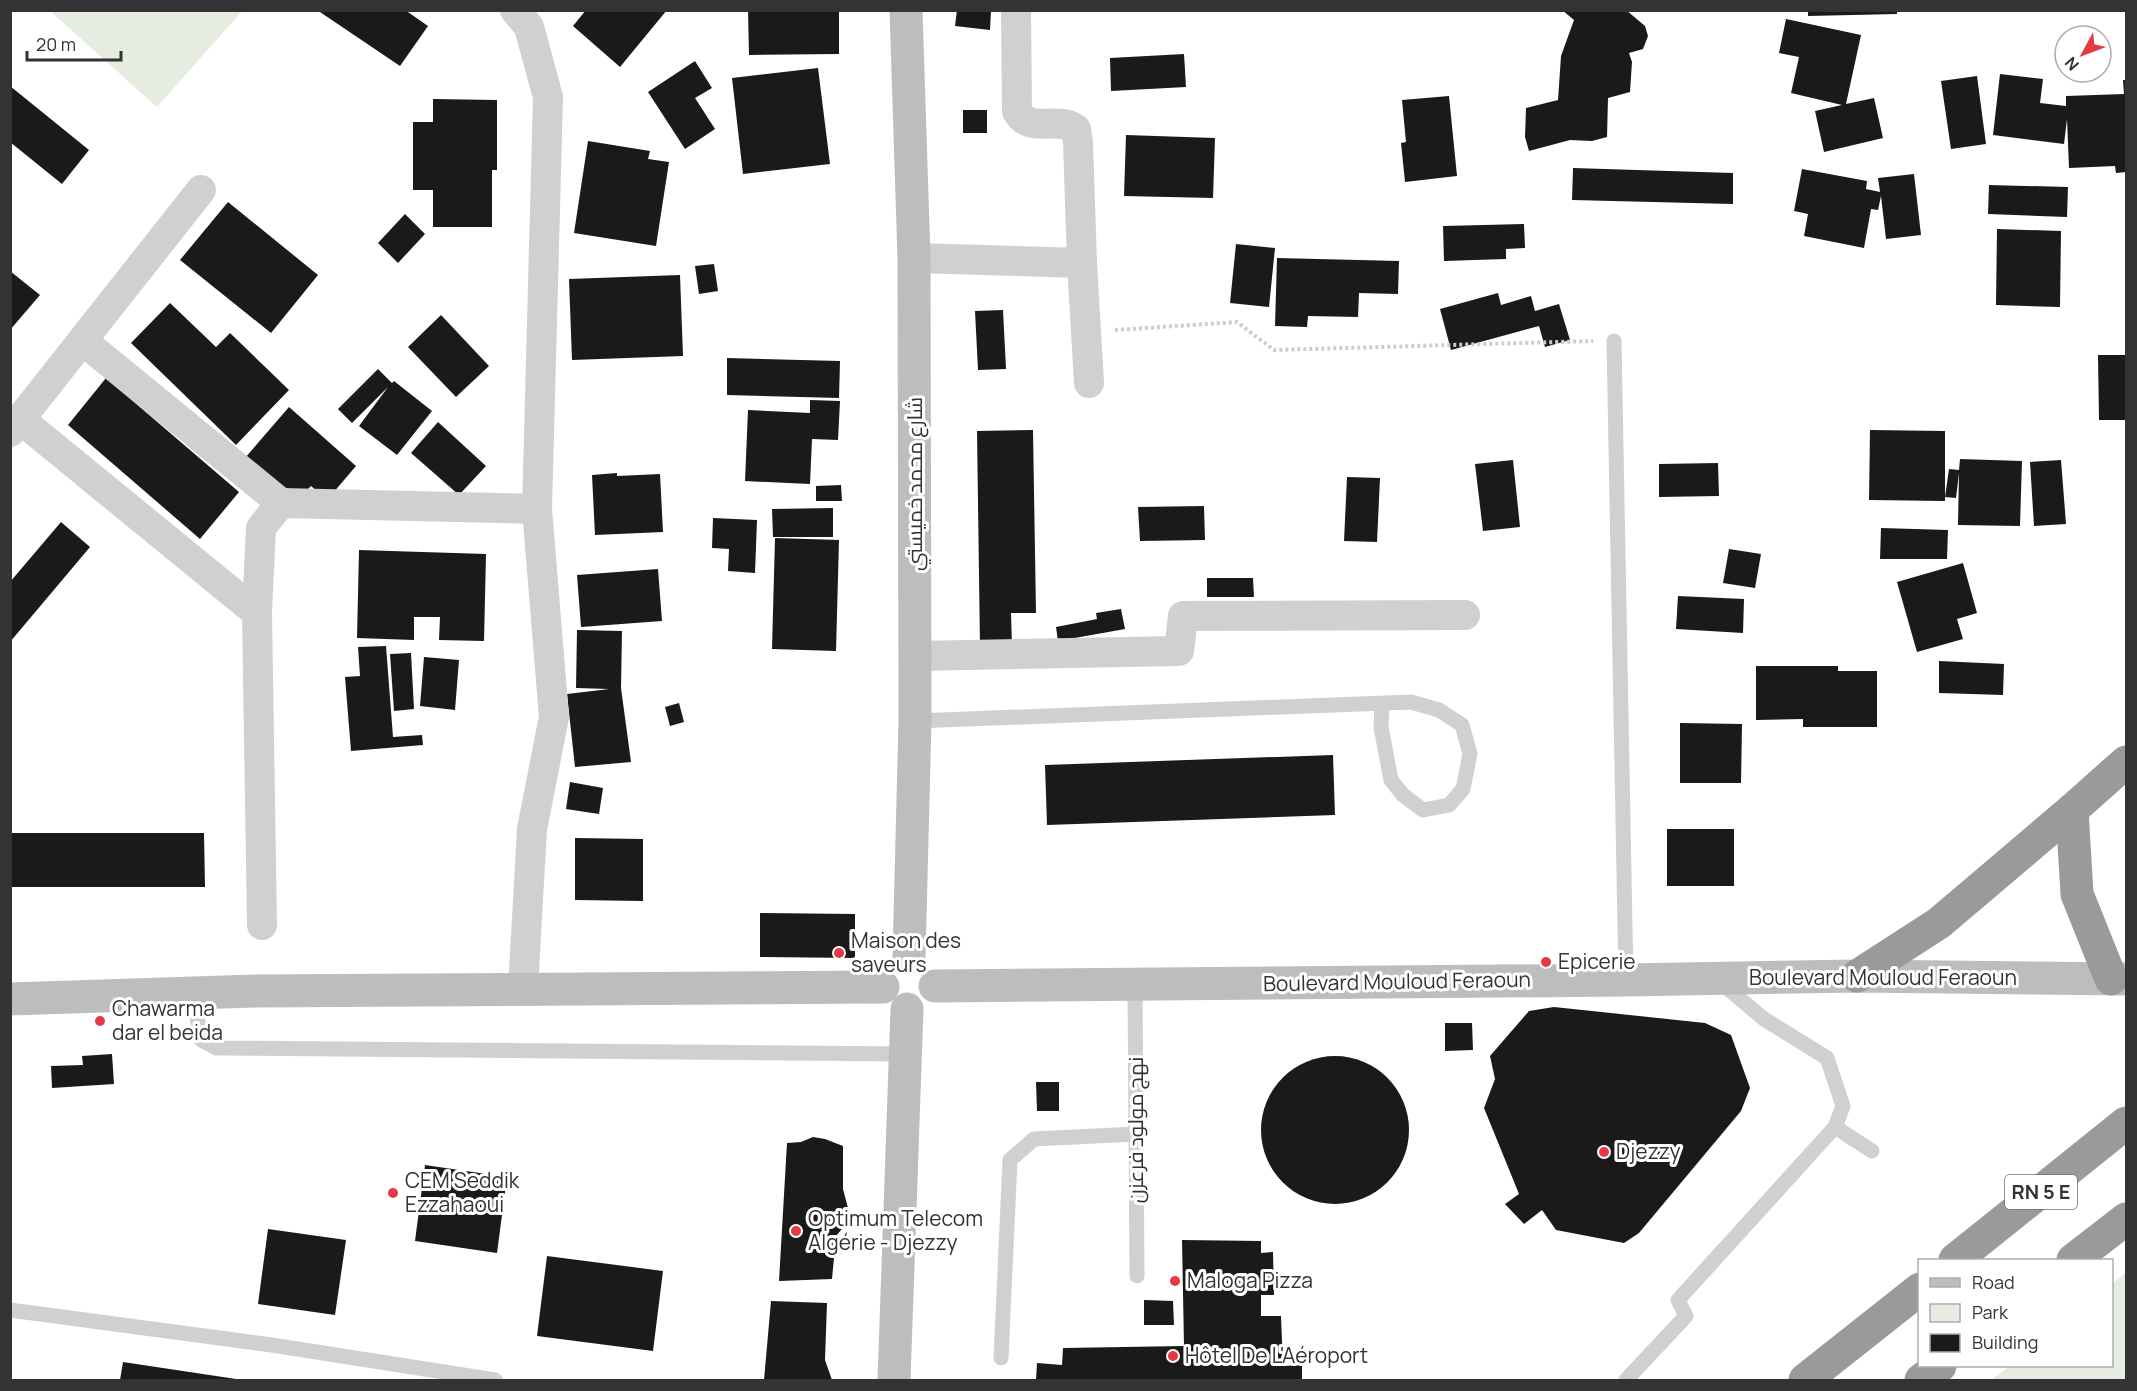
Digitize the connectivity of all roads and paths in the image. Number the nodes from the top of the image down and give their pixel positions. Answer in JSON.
{"nodes":[{"id":1,"x":514,"y":10,"type":"edge"},
{"id":2,"x":906,"y":10,"type":"edge"},
{"id":3,"x":1016,"y":10,"type":"edge"},
{"id":4,"x":201,"y":190,"type":"dead end"},
{"id":5,"x":915,"y":258,"type":"junction"},
{"id":6,"x":1082,"y":263,"type":"junction"},
{"id":7,"x":1116,"y":330,"type":"dead end"},
{"id":8,"x":83,"y":341,"type":"junction"},
{"id":9,"x":1614,"y":341,"type":"joint"},
{"id":10,"x":1089,"y":382,"type":"dead end"},
{"id":11,"x":16,"y":426,"type":"edge"},
{"id":12,"x":281,"y":503,"type":"junction"},
{"id":13,"x":537,"y":509,"type":"junction"},
{"id":14,"x":257,"y":613,"type":"junction"},
{"id":15,"x":1464,"y":615,"type":"dead end"},
{"id":16,"x":915,"y":656,"type":"junction"},
{"id":17,"x":1382,"y":704,"type":"junction"},
{"id":18,"x":915,"y":721,"type":"junction"},
{"id":19,"x":2127,"y":762,"type":"edge"},
{"id":20,"x":2072,"y":810,"type":"junction"},
{"id":21,"x":262,"y":925,"type":"dead end"},
{"id":22,"x":909,"y":957,"type":"junction"},
{"id":23,"x":1857,"y":976,"type":"junction"},
{"id":24,"x":1715,"y":978,"type":"junction"},
{"id":25,"x":2119,"y":979,"type":"edge"},
{"id":26,"x":1626,"y":980,"type":"junction"},
{"id":27,"x":1135,"y":984,"type":"junction"},
{"id":28,"x":935,"y":986,"type":"junction"},
{"id":29,"x":884,"y":987,"type":"junction"},
{"id":30,"x":523,"y":989,"type":"junction"},
{"id":31,"x":194,"y":993,"type":"junction"},
{"id":32,"x":10,"y":999,"type":"edge"},
{"id":33,"x":907,"y":1009,"type":"junction"},
{"id":34,"x":906,"y":1054,"type":"junction"},
{"id":35,"x":2127,"y":1123,"type":"edge"},
{"id":36,"x":1835,"y":1127,"type":"junction"},
{"id":37,"x":1136,"y":1134,"type":"junction"},
{"id":38,"x":1872,"y":1150,"type":"dead end"},
{"id":39,"x":2127,"y":1219,"type":"edge"},
{"id":40,"x":1956,"y":1259,"type":"edge"},
{"id":41,"x":2074,"y":1259,"type":"edge"},
{"id":42,"x":1137,"y":1276,"type":"dead end"},
{"id":43,"x":1918,"y":1291,"type":"edge"},
{"id":44,"x":10,"y":1310,"type":"edge"},
{"id":45,"x":1001,"y":1358,"type":"dead end"},
{"id":46,"x":1937,"y":1367,"type":"edge"},
{"id":47,"x":495,"y":1380,"type":"edge"},
{"id":48,"x":894,"y":1380,"type":"edge"},
{"id":49,"x":1626,"y":1380,"type":"edge"},
{"id":50,"x":1805,"y":1380,"type":"edge"},
{"id":51,"x":1921,"y":1380,"type":"edge"}],
"edges":[{"from":1,"to":13,"type":"street"},
{"from":2,"to":5,"type":"main road","name":"شارع محمد خميستي"},
{"from":3,"to":6,"type":"street"},
{"from":4,"to":8,"type":"street"},
{"from":5,"to":6,"type":"street"},
{"from":5,"to":16,"type":"main road","name":"شارع محمد خميستي"},
{"from":6,"to":10,"type":"street"},
{"from":7,"to":9,"type":"path"},
{"from":8,"to":11,"type":"street"},
{"from":8,"to":12,"type":"street"},
{"from":9,"to":26,"type":"lane"},
{"from":11,"to":14,"type":"street"},
{"from":12,"to":13,"type":"street"},
{"from":12,"to":14,"type":"street"},
{"from":13,"to":30,"type":"street"},
{"from":14,"to":21,"type":"street"},
{"from":15,"to":16,"type":"street"},
{"from":16,"to":18,"type":"main road","name":"شارع محمد خميستي"},
{"from":17,"to":17,"type":"lane"},
{"from":17,"to":18,"type":"lane"},
{"from":18,"to":22,"type":"main road","name":"شارع محمد خميستي"},
{"from":19,"to":20,"type":"highway"},
{"from":20,"to":23,"type":"highway"},
{"from":20,"to":25,"type":"highway"},
{"from":22,"to":28,"type":"main road"},
{"from":22,"to":29,"type":"main road"},
{"from":23,"to":24,"type":"main road","name":"Boulevard Mouloud Feraoun"},
{"from":23,"to":25,"type":"main road","name":"Boulevard Mouloud Feraoun"},
{"from":24,"to":26,"type":"main road","name":"Boulevard Mouloud Feraoun"},
{"from":24,"to":36,"type":"lane"},
{"from":26,"to":27,"type":"main road","name":"Boulevard Mouloud Feraoun"},
{"from":27,"to":28,"type":"main road","name":"Boulevard Mouloud Feraoun"},
{"from":27,"to":37,"type":"lane","name":"نهج مولود فرعزن"},
{"from":28,"to":33,"type":"main road"},
{"from":29,"to":30,"type":"main road"},
{"from":29,"to":33,"type":"main road"},
{"from":30,"to":31,"type":"main road"},
{"from":31,"to":32,"type":"main road"},
{"from":31,"to":34,"type":"lane"},
{"from":33,"to":34,"type":"main road"},
{"from":34,"to":48,"type":"main road"},
{"from":35,"to":40,"type":"highway","number":"RN 5 E"},
{"from":36,"to":38,"type":"lane"},
{"from":36,"to":49,"type":"lane"},
{"from":37,"to":42,"type":"lane","name":"نهج مولود فرعزن"},
{"from":37,"to":45,"type":"lane"},
{"from":39,"to":41,"type":"highway"},
{"from":43,"to":50,"type":"highway"},
{"from":44,"to":47,"type":"lane"},
{"from":46,"to":51,"type":"highway"}]}
